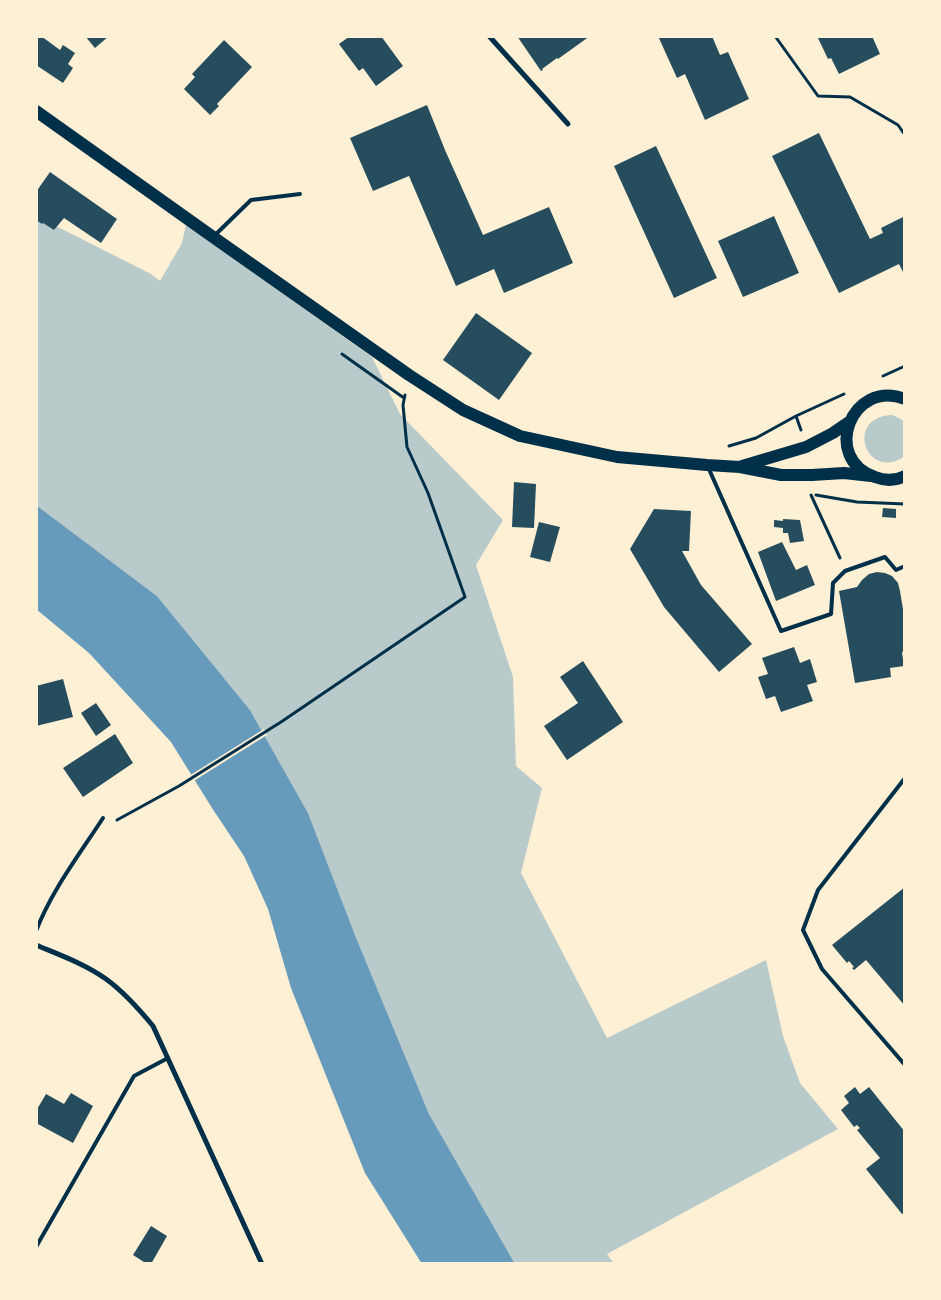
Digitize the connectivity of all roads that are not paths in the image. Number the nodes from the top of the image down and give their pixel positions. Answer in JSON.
{"nodes":[{"id":1,"x":489,"y":36,"type":"edge"},
{"id":2,"x":36,"y":111,"type":"edge"},
{"id":3,"x":568,"y":124,"type":"dead end"},
{"id":4,"x":300,"y":194,"type":"dead end"},
{"id":5,"x":212,"y":237,"type":"junction"},
{"id":6,"x":899,"y":396,"type":"edge"},
{"id":7,"x":849,"y":422,"type":"junction"},
{"id":8,"x":707,"y":465,"type":"junction"},
{"id":9,"x":740,"y":467,"type":"junction"},
{"id":10,"x":871,"y":476,"type":"junction"},
{"id":11,"x":905,"y":476,"type":"edge"},
{"id":12,"x":905,"y":566,"type":"edge"},
{"id":13,"x":905,"y":778,"type":"edge"},
{"id":14,"x":103,"y":818,"type":"dead end"},
{"id":15,"x":36,"y":931,"type":"edge"},
{"id":16,"x":36,"y":945,"type":"edge"},
{"id":17,"x":168,"y":1058,"type":"junction"},
{"id":18,"x":905,"y":1065,"type":"edge"},
{"id":19,"x":36,"y":1246,"type":"edge"},
{"id":20,"x":262,"y":1264,"type":"edge"}],
"edges":[{"from":1,"to":3,"type":"street"},
{"from":2,"to":5,"type":"main road"},
{"from":4,"to":5,"type":"lane"},
{"from":5,"to":8,"type":"main road"},
{"from":6,"to":7,"type":"main road"},
{"from":7,"to":9,"type":"main road"},
{"from":7,"to":10,"type":"main road"},
{"from":8,"to":9,"type":"main road"},
{"from":8,"to":12,"type":"lane"},
{"from":9,"to":10,"type":"main road"},
{"from":10,"to":11,"type":"main road"},
{"from":13,"to":18,"type":"lane"},
{"from":14,"to":15,"type":"lane"},
{"from":16,"to":17,"type":"street"},
{"from":17,"to":19,"type":"lane"},
{"from":17,"to":20,"type":"street"}]}
